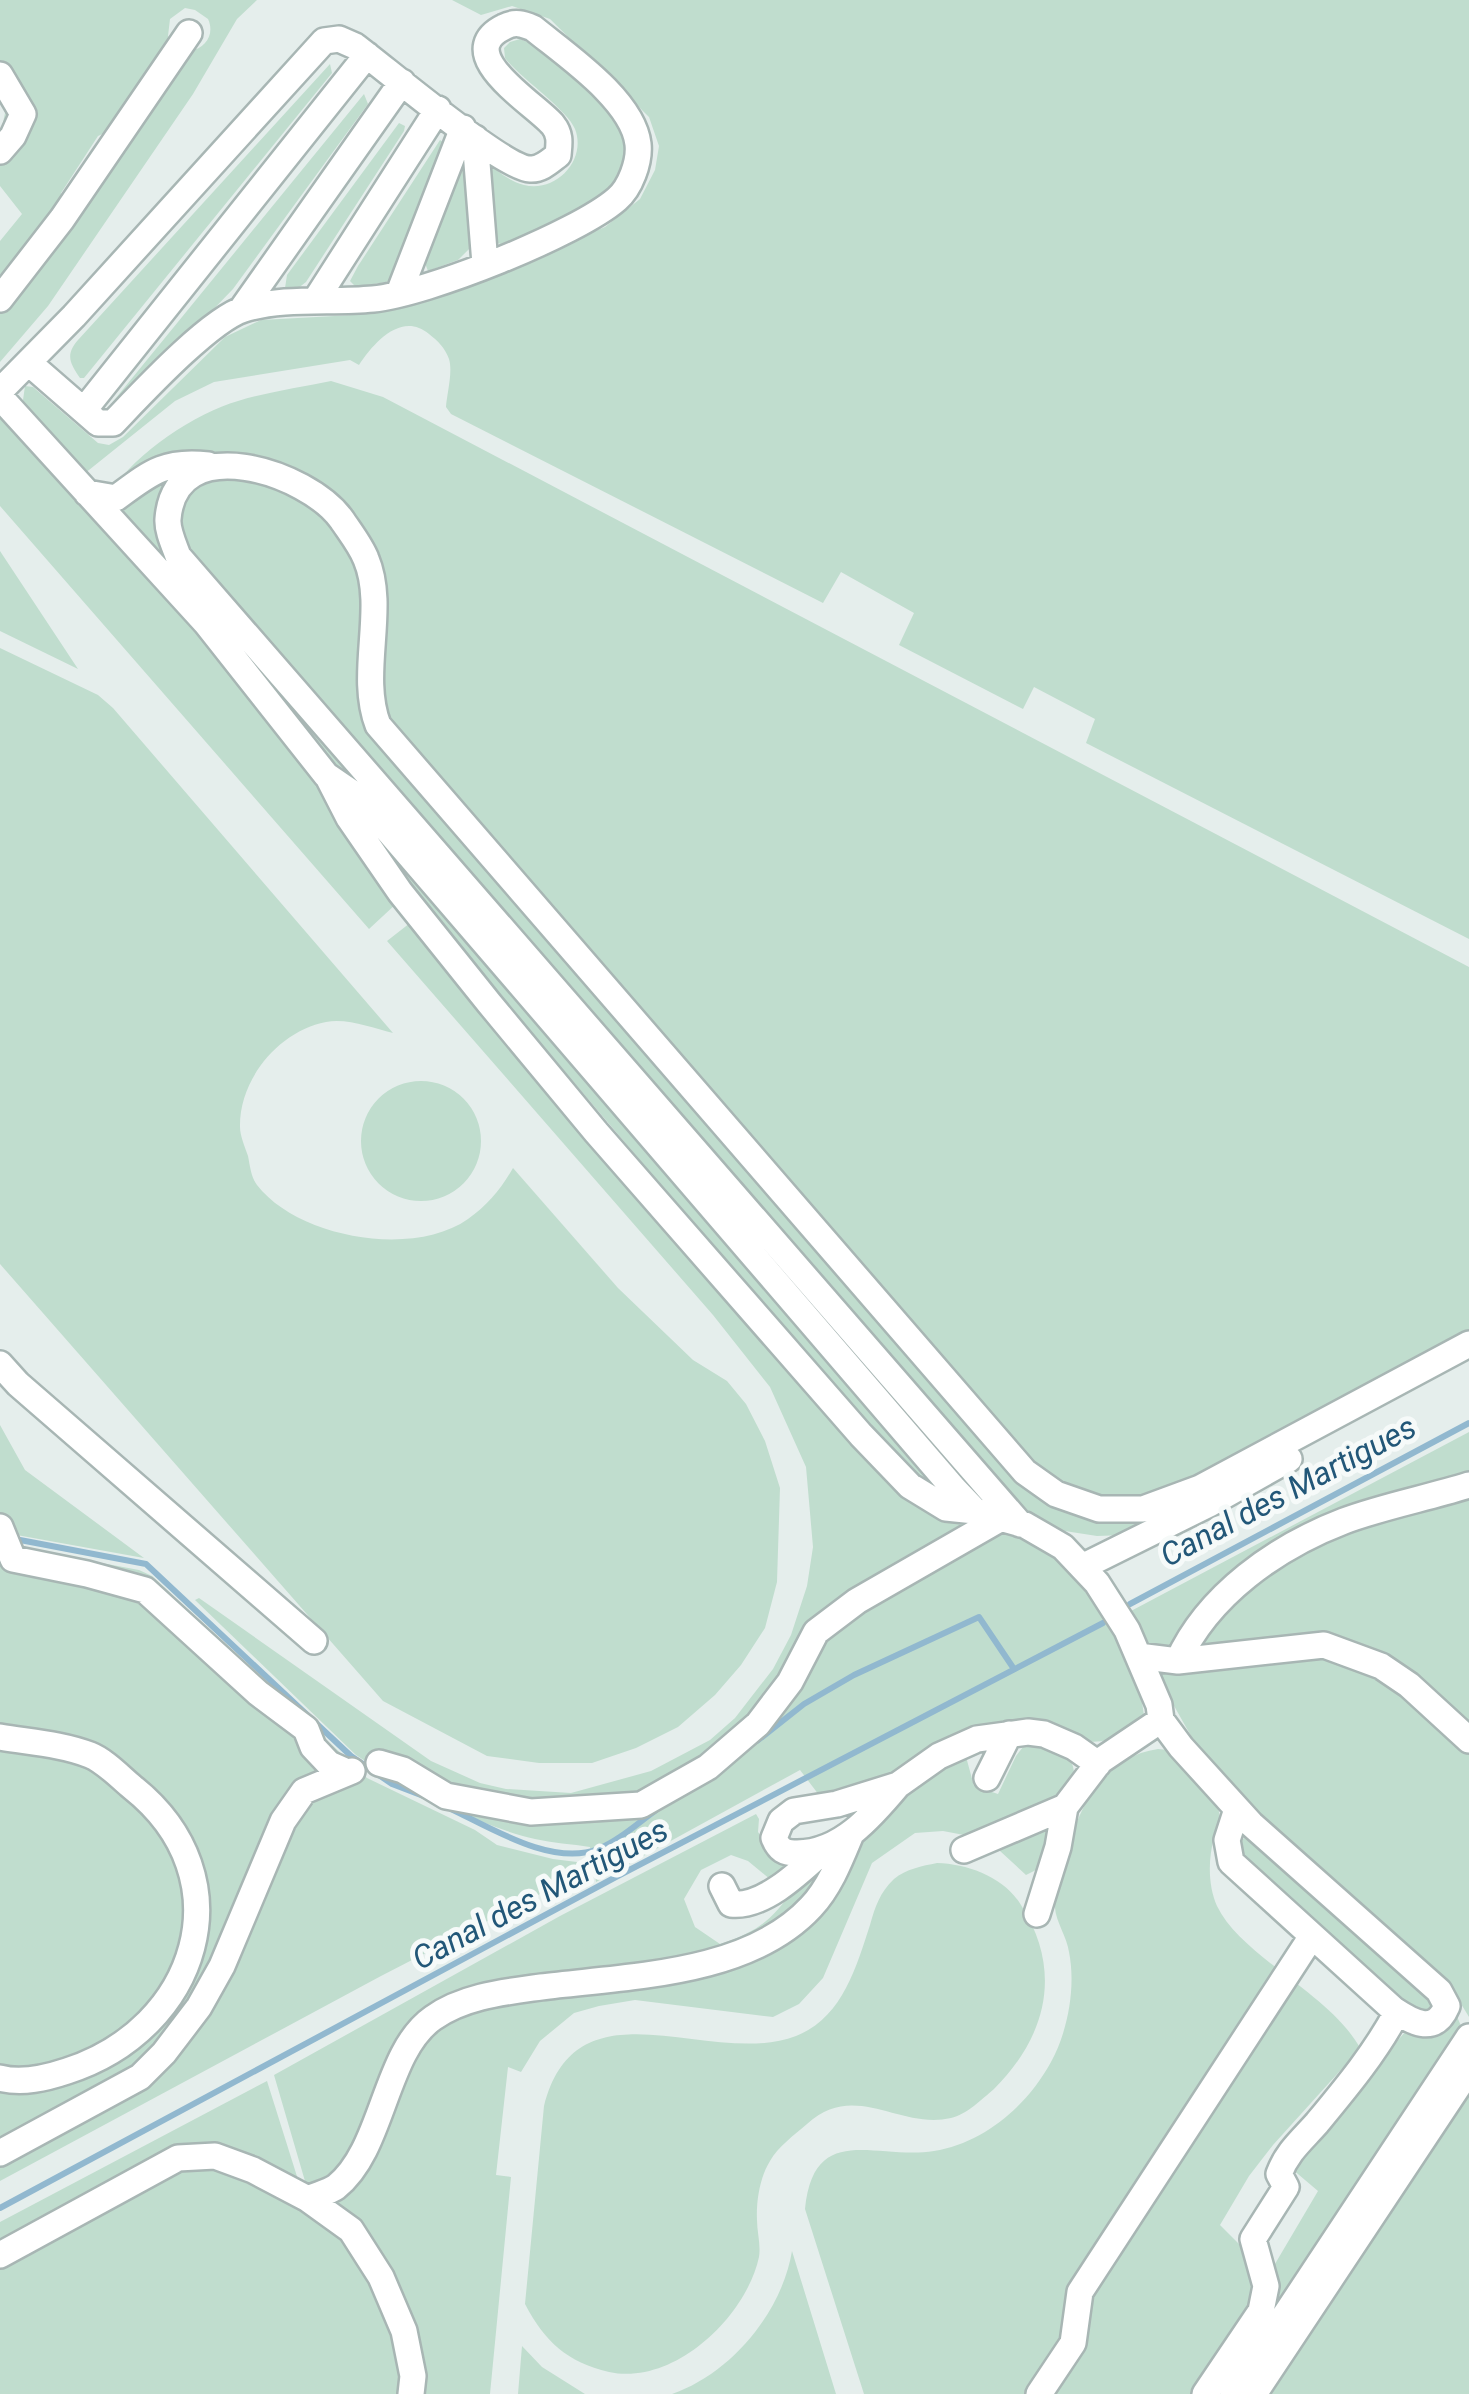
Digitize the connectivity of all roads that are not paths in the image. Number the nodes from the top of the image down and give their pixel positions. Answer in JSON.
{"nodes":[{"id":1,"x":189,"y":33,"type":"dead end"},
{"id":2,"x":368,"y":56,"type":"junction"},
{"id":3,"x":0,"y":74,"type":"edge"},
{"id":4,"x":402,"y":82,"type":"junction"},
{"id":5,"x":438,"y":109,"type":"junction"},
{"id":6,"x":469,"y":133,"type":"junction"},
{"id":7,"x":0,"y":152,"type":"edge"},
{"id":8,"x":485,"y":264,"type":"junction"},
{"id":9,"x":399,"y":294,"type":"junction"},
{"id":10,"x":0,"y":299,"type":"edge"},
{"id":11,"x":314,"y":301,"type":"junction"},
{"id":12,"x":242,"y":310,"type":"junction"},
{"id":13,"x":29,"y":363,"type":"junction"},
{"id":14,"x":0,"y":394,"type":"edge"},
{"id":15,"x":84,"y":410,"type":"junction"},
{"id":16,"x":208,"y":465,"type":"junction"},
{"id":17,"x":87,"y":493,"type":"junction"},
{"id":18,"x":326,"y":774,"type":"junction"},
{"id":19,"x":1469,"y":1344,"type":"edge"},
{"id":20,"x":1469,"y":1361,"type":"edge"},
{"id":21,"x":0,"y":1364,"type":"edge"},
{"id":22,"x":1469,"y":1486,"type":"edge"},
{"id":23,"x":998,"y":1518,"type":"junction"},
{"id":24,"x":0,"y":1527,"type":"edge"},
{"id":25,"x":1082,"y":1567,"type":"junction"},
{"id":26,"x":314,"y":1642,"type":"dead end"},
{"id":27,"x":1138,"y":1656,"type":"junction"},
{"id":28,"x":1178,"y":1661,"type":"junction"},
{"id":29,"x":1160,"y":1720,"type":"junction"},
{"id":30,"x":1009,"y":1734,"type":"junction"},
{"id":31,"x":0,"y":1737,"type":"edge"},
{"id":32,"x":1469,"y":1740,"type":"edge"},
{"id":33,"x":379,"y":1763,"type":"dead end"},
{"id":34,"x":1098,"y":1764,"type":"junction"},
{"id":35,"x":987,"y":1778,"type":"dead end"},
{"id":36,"x":898,"y":1784,"type":"junction"},
{"id":37,"x":1065,"y":1807,"type":"junction"},
{"id":38,"x":1237,"y":1810,"type":"junction"},
{"id":39,"x":851,"y":1834,"type":"junction"},
{"id":40,"x":824,"y":1848,"type":"junction"},
{"id":41,"x":964,"y":1850,"type":"dead end"},
{"id":42,"x":722,"y":1886,"type":"dead end"},
{"id":43,"x":1037,"y":1914,"type":"dead end"},
{"id":44,"x":1312,"y":1936,"type":"junction"},
{"id":45,"x":1440,"y":1991,"type":"junction"},
{"id":46,"x":1397,"y":2012,"type":"junction"},
{"id":47,"x":1469,"y":2024,"type":"edge"},
{"id":48,"x":1469,"y":2038,"type":"edge"},
{"id":49,"x":1469,"y":2070,"type":"edge"},
{"id":50,"x":0,"y":2078,"type":"edge"},
{"id":51,"x":0,"y":2152,"type":"edge"},
{"id":52,"x":308,"y":2198,"type":"junction"},
{"id":53,"x":0,"y":2255,"type":"edge"},
{"id":54,"x":411,"y":2394,"type":"edge"},
{"id":55,"x":1040,"y":2394,"type":"edge"},
{"id":56,"x":1206,"y":2394,"type":"edge"},
{"id":57,"x":1232,"y":2394,"type":"edge"},
{"id":58,"x":1254,"y":2394,"type":"edge"}],
"edges":[{"from":1,"to":10,"type":"lane"},
{"from":2,"to":4,"type":"lane"},
{"from":2,"to":13,"type":"lane"},
{"from":2,"to":15,"type":"lane"},
{"from":3,"to":7,"type":"lane"},
{"from":4,"to":5,"type":"lane"},
{"from":4,"to":12,"type":"lane"},
{"from":5,"to":6,"type":"lane"},
{"from":5,"to":11,"type":"lane"},
{"from":6,"to":8,"type":"lane"},
{"from":6,"to":8,"type":"lane"},
{"from":6,"to":9,"type":"lane"},
{"from":8,"to":9,"type":"lane"},
{"from":9,"to":11,"type":"lane"},
{"from":11,"to":12,"type":"lane"},
{"from":12,"to":15,"type":"lane"},
{"from":13,"to":14,"type":"lane"},
{"from":13,"to":15,"type":"lane"},
{"from":14,"to":17,"type":"lane"},
{"from":16,"to":17,"type":"lane"},
{"from":16,"to":19,"type":"lane"},
{"from":16,"to":23,"type":"lane"},
{"from":17,"to":18,"type":"lane"},
{"from":18,"to":23,"type":"lane"},
{"from":18,"to":23,"type":"lane"},
{"from":20,"to":25,"type":"lane"},
{"from":21,"to":26,"type":"lane"},
{"from":22,"to":28,"type":"lane"},
{"from":23,"to":25,"type":"lane"},
{"from":23,"to":33,"type":"lane"},
{"from":24,"to":51,"type":"lane"},
{"from":25,"to":27,"type":"lane"},
{"from":27,"to":28,"type":"lane"},
{"from":27,"to":29,"type":"lane"},
{"from":28,"to":32,"type":"lane"},
{"from":29,"to":34,"type":"lane"},
{"from":29,"to":38,"type":"lane"},
{"from":30,"to":34,"type":"lane"},
{"from":30,"to":35,"type":"lane"},
{"from":30,"to":36,"type":"lane"},
{"from":31,"to":50,"type":"lane"},
{"from":34,"to":37,"type":"lane"},
{"from":36,"to":39,"type":"lane"},
{"from":36,"to":40,"type":"lane"},
{"from":37,"to":41,"type":"lane"},
{"from":37,"to":43,"type":"lane"},
{"from":38,"to":44,"type":"lane"},
{"from":38,"to":45,"type":"lane"},
{"from":39,"to":40,"type":"lane"},
{"from":39,"to":52,"type":"lane"},
{"from":40,"to":42,"type":"lane"},
{"from":44,"to":46,"type":"lane"},
{"from":44,"to":55,"type":"lane"},
{"from":45,"to":46,"type":"lane"},
{"from":45,"to":47,"type":"lane"},
{"from":46,"to":56,"type":"lane"},
{"from":48,"to":57,"type":"lane"},
{"from":49,"to":58,"type":"lane"},
{"from":52,"to":53,"type":"lane"},
{"from":52,"to":54,"type":"lane"}]}
